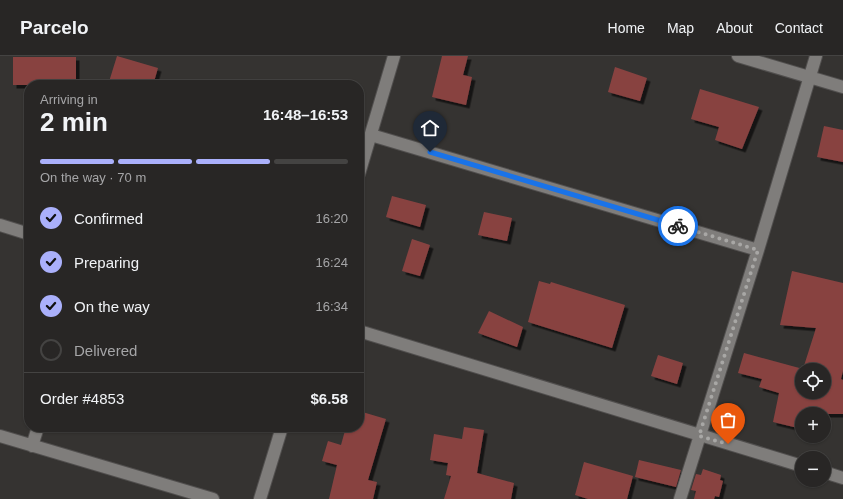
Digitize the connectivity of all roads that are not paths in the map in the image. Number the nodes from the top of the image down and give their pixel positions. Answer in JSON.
{"nodes":[{"id":1,"x":394,"y":56,"type":"edge"},
{"id":2,"x":738,"y":56,"type":"edge"},
{"id":3,"x":816,"y":56,"type":"edge"},
{"id":4,"x":810,"y":76,"type":"junction"},
{"id":5,"x":843,"y":87,"type":"edge"},
{"id":6,"x":371,"y":135,"type":"junction"},
{"id":7,"x":364,"y":158,"type":"edge"},
{"id":8,"x":0,"y":226,"type":"edge"},
{"id":9,"x":24,"y":233,"type":"edge"},
{"id":10,"x":758,"y":250,"type":"junction"},
{"id":11,"x":364,"y":333,"type":"edge"},
{"id":12,"x":36,"y":432,"type":"edge"},
{"id":13,"x":280,"y":432,"type":"edge"},
{"id":14,"x":0,"y":436,"type":"edge"},
{"id":15,"x":699,"y":436,"type":"junction"},
{"id":16,"x":32,"y":446,"type":"junction"},
{"id":17,"x":795,"y":464,"type":"edge"},
{"id":18,"x":831,"y":474,"type":"edge"},
{"id":19,"x":843,"y":478,"type":"edge"},
{"id":20,"x":213,"y":499,"type":"edge"},
{"id":21,"x":260,"y":499,"type":"edge"},
{"id":22,"x":680,"y":499,"type":"edge"}],
"edges":[{"from":1,"to":6,"type":"street"},
{"from":2,"to":4,"type":"street"},
{"from":3,"to":4,"type":"street"},
{"from":4,"to":5,"type":"street"},
{"from":4,"to":10,"type":"street"},
{"from":6,"to":7,"type":"street"},
{"from":6,"to":10,"type":"street"},
{"from":8,"to":9,"type":"street"},
{"from":10,"to":15,"type":"street"},
{"from":11,"to":15,"type":"street"},
{"from":12,"to":16,"type":"street"},
{"from":13,"to":21,"type":"street"},
{"from":14,"to":16,"type":"street"},
{"from":15,"to":17,"type":"street"},
{"from":15,"to":22,"type":"street"},
{"from":16,"to":20,"type":"street"},
{"from":18,"to":19,"type":"street"}]}
